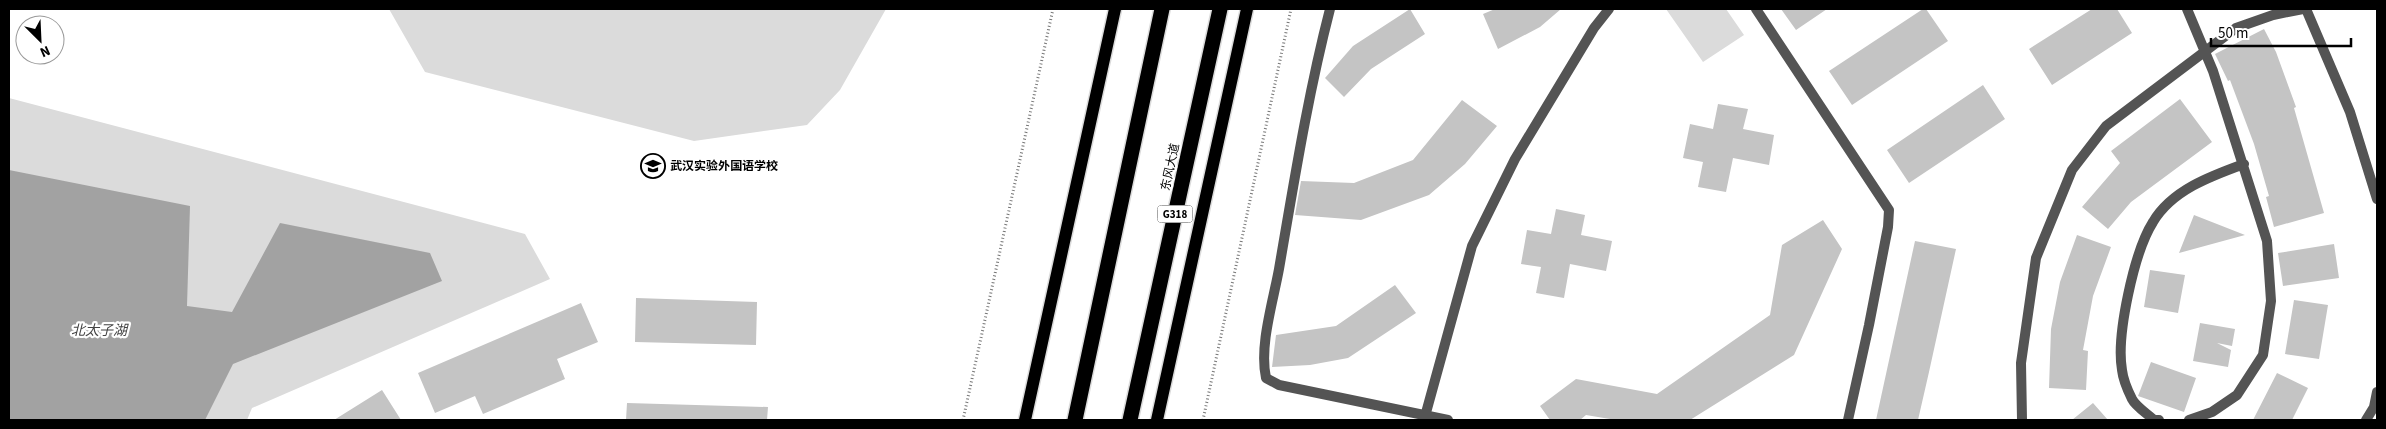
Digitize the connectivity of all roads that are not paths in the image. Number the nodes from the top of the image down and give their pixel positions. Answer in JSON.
{"nodes":[{"id":1,"x":1115,"y":9,"type":"edge"},
{"id":2,"x":1162,"y":9,"type":"edge"},
{"id":3,"x":1220,"y":9,"type":"edge"},
{"id":4,"x":1247,"y":9,"type":"edge"},
{"id":5,"x":1330,"y":9,"type":"edge"},
{"id":6,"x":1609,"y":9,"type":"edge"},
{"id":7,"x":1756,"y":9,"type":"edge"},
{"id":8,"x":2187,"y":9,"type":"edge"},
{"id":9,"x":2304,"y":9,"type":"edge"},
{"id":10,"x":2204,"y":51,"type":"junction"},
{"id":11,"x":2244,"y":164,"type":"junction"},
{"id":12,"x":2377,"y":199,"type":"edge"},
{"id":13,"x":2377,"y":392,"type":"edge"},
{"id":14,"x":1424,"y":418,"type":"edge"},
{"id":15,"x":1025,"y":420,"type":"edge"},
{"id":16,"x":1074,"y":420,"type":"edge"},
{"id":17,"x":1130,"y":420,"type":"edge"},
{"id":18,"x":1157,"y":420,"type":"edge"},
{"id":19,"x":1448,"y":420,"type":"edge"},
{"id":20,"x":1848,"y":420,"type":"edge"},
{"id":21,"x":2022,"y":420,"type":"edge"},
{"id":22,"x":2158,"y":420,"type":"edge"},
{"id":23,"x":2189,"y":420,"type":"edge"},
{"id":24,"x":2366,"y":420,"type":"edge"}],
"edges":[{"from":1,"to":15,"type":"main road"},
{"from":2,"to":16,"type":"highway"},
{"from":3,"to":17,"type":"highway","name":"东风大道","number":"G318"},
{"from":4,"to":18,"type":"main road"},
{"from":5,"to":14,"type":"street"},
{"from":6,"to":14,"type":"street"},
{"from":7,"to":20,"type":"street"},
{"from":8,"to":10,"type":"street"},
{"from":9,"to":10,"type":"street"},
{"from":9,"to":12,"type":"street"},
{"from":10,"to":11,"type":"street"},
{"from":10,"to":21,"type":"street"},
{"from":11,"to":22,"type":"street"},
{"from":11,"to":23,"type":"street"},
{"from":13,"to":24,"type":"street"},
{"from":14,"to":19,"type":"street"}]}
